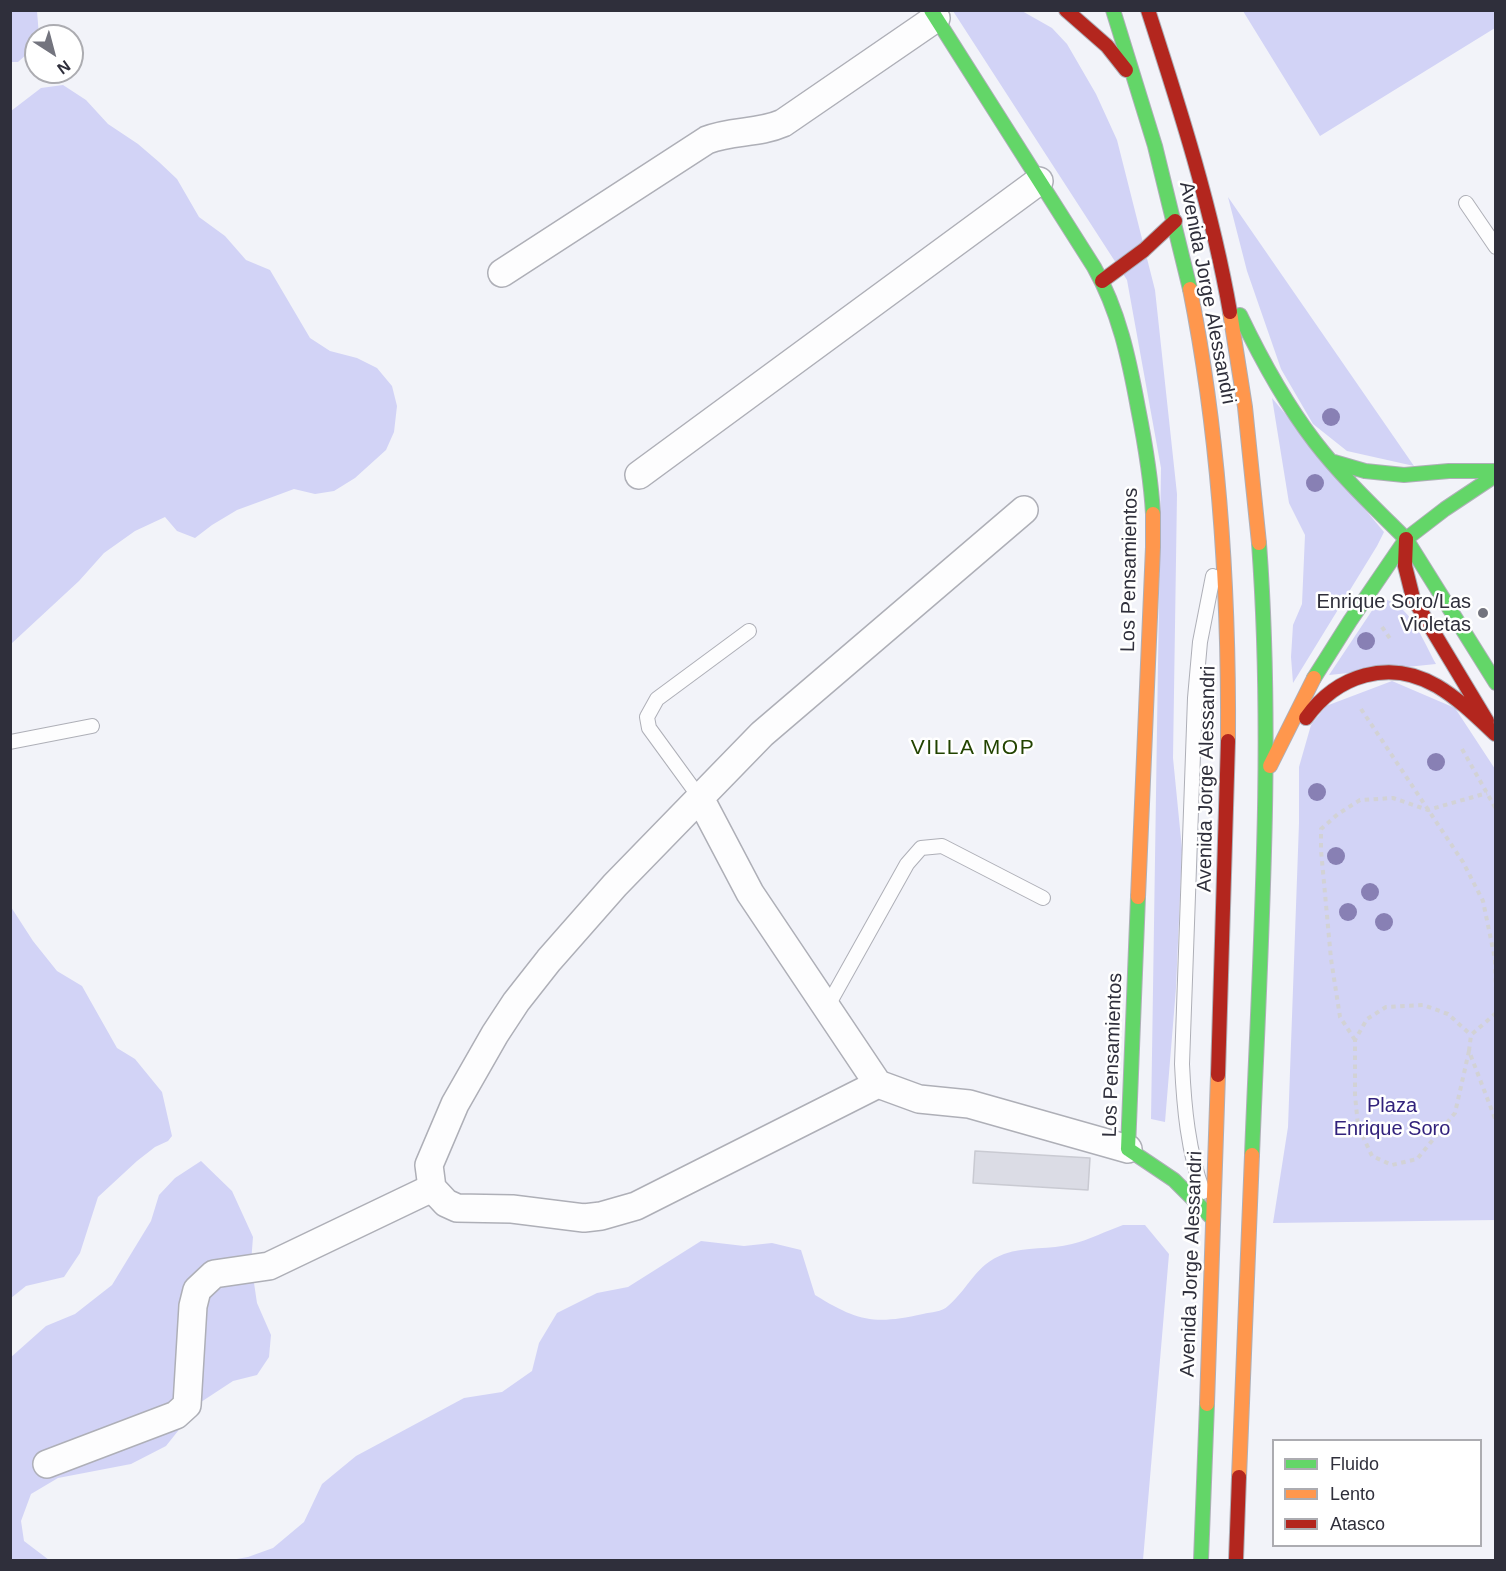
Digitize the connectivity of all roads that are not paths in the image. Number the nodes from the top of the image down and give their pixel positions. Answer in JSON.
{"nodes":[{"id":1,"x":1066,"y":10,"type":"edge"},
{"id":2,"x":1113,"y":10,"type":"edge"},
{"id":3,"x":1148,"y":10,"type":"edge"},
{"id":4,"x":933,"y":14,"type":"edge"},
{"id":5,"x":1139,"y":88,"type":"junction"},
{"id":6,"x":1039,"y":181,"type":"junction"},
{"id":7,"x":1466,"y":203,"type":"dead end"},
{"id":8,"x":1175,"y":221,"type":"junction"},
{"id":9,"x":1496,"y":247,"type":"edge"},
{"id":10,"x":1221,"y":269,"type":"junction"},
{"id":11,"x":501,"y":273,"type":"dead end"},
{"id":12,"x":1102,"y":281,"type":"junction"},
{"id":13,"x":1334,"y":462,"type":"junction"},
{"id":14,"x":1496,"y":473,"type":"edge"},
{"id":15,"x":639,"y":475,"type":"dead end"},
{"id":16,"x":1024,"y":510,"type":"dead end"},
{"id":17,"x":1223,"y":524,"type":"junction"},
{"id":18,"x":1406,"y":539,"type":"junction"},
{"id":19,"x":749,"y":631,"type":"dead end"},
{"id":20,"x":1496,"y":683,"type":"edge"},
{"id":21,"x":92,"y":726,"type":"dead end"},
{"id":22,"x":1495,"y":735,"type":"edge"},
{"id":23,"x":10,"y":742,"type":"edge"},
{"id":24,"x":1265,"y":779,"type":"junction"},
{"id":25,"x":700,"y":798,"type":"junction"},
{"id":26,"x":1043,"y":898,"type":"dead end"},
{"id":27,"x":826,"y":1008,"type":"junction"},
{"id":28,"x":878,"y":1084,"type":"junction"},
{"id":29,"x":1128,"y":1149,"type":"junction"},
{"id":30,"x":432,"y":1188,"type":"junction"},
{"id":31,"x":1213,"y":1218,"type":"junction"},
{"id":32,"x":47,"y":1464,"type":"dead end"},
{"id":33,"x":1201,"y":1560,"type":"edge"},
{"id":34,"x":1236,"y":1560,"type":"edge"}],
"edges":[{"from":1,"to":5,"type":"main road"},
{"from":2,"to":5,"type":"main road","name":"Avenida Jorge Alessandri"},
{"from":3,"to":10,"type":"main road","name":"Avenida Jorge Alessandri"},
{"from":4,"to":6,"type":"main road","name":"Los Pensamientos"},
{"from":4,"to":11,"type":"street"},
{"from":5,"to":8,"type":"main road","name":"Avenida Jorge Alessandri"},
{"from":6,"to":12,"type":"main road","name":"Los Pensamientos"},
{"from":6,"to":15,"type":"street"},
{"from":7,"to":9,"type":"lane"},
{"from":8,"to":12,"type":"main road"},
{"from":8,"to":17,"type":"main road","name":"Avenida Jorge Alessandri"},
{"from":10,"to":13,"type":"main road"},
{"from":10,"to":24,"type":"main road","name":"Avenida Jorge Alessandri"},
{"from":12,"to":29,"type":"main road","name":"Los Pensamientos"},
{"from":13,"to":14,"type":"main road"},
{"from":13,"to":18,"type":"main road"},
{"from":14,"to":18,"type":"main road"},
{"from":16,"to":25,"type":"street"},
{"from":17,"to":31,"type":"main road","name":"Avenida Jorge Alessandri"},
{"from":17,"to":31,"type":"lane"},
{"from":18,"to":20,"type":"main road"},
{"from":18,"to":22,"type":"main road"},
{"from":18,"to":24,"type":"main road"},
{"from":19,"to":25,"type":"lane"},
{"from":21,"to":23,"type":"lane"},
{"from":22,"to":24,"type":"main road"},
{"from":24,"to":34,"type":"main road","name":"Avenida Jorge Alessandri"},
{"from":25,"to":27,"type":"street"},
{"from":25,"to":30,"type":"street"},
{"from":26,"to":27,"type":"lane"},
{"from":27,"to":28,"type":"street"},
{"from":28,"to":29,"type":"street"},
{"from":28,"to":30,"type":"street"},
{"from":29,"to":31,"type":"main road"},
{"from":30,"to":32,"type":"street"},
{"from":31,"to":33,"type":"main road","name":"Avenida Jorge Alessandri"}]}
